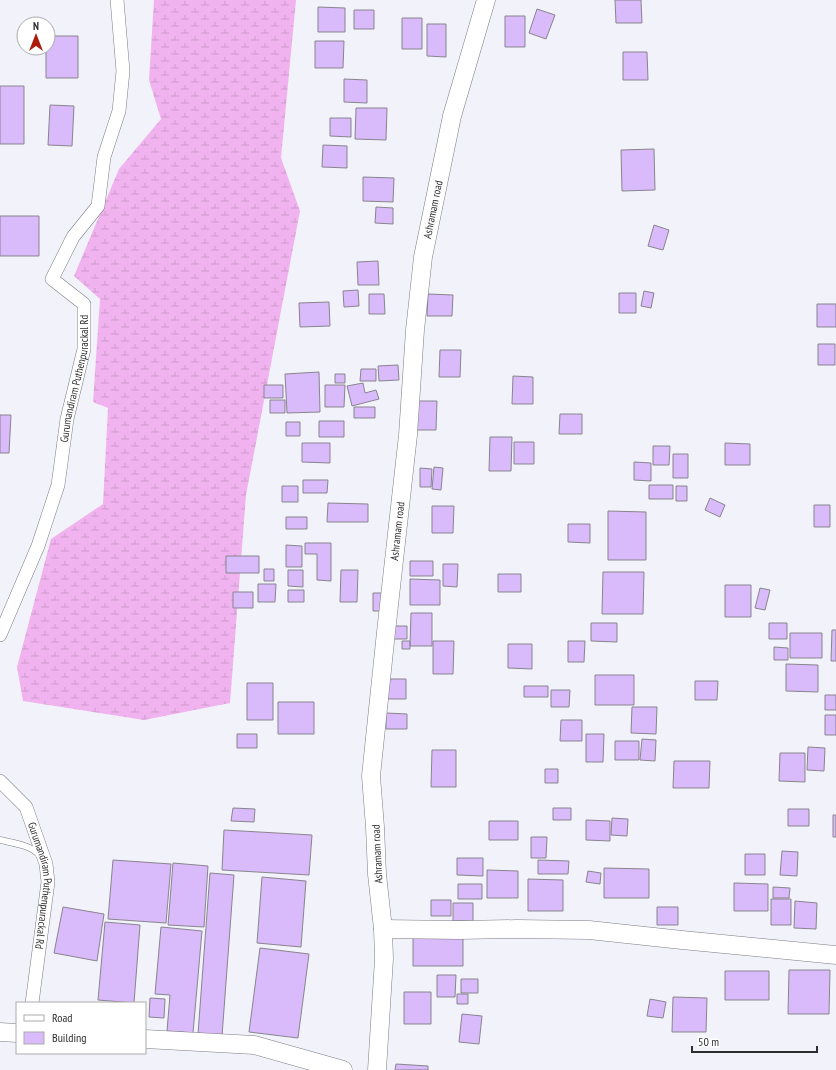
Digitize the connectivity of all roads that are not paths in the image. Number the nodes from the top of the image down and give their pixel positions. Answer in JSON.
{"nodes":[{"id":1,"x":117,"y":0,"type":"edge"},
{"id":2,"x":486,"y":0,"type":"edge"},
{"id":3,"x":0,"y":635,"type":"edge"},
{"id":4,"x":0,"y":781,"type":"edge"},
{"id":5,"x":0,"y":840,"type":"edge"},
{"id":6,"x":46,"y":864,"type":"junction"},
{"id":7,"x":383,"y":929,"type":"junction"},
{"id":8,"x":836,"y":955,"type":"edge"},
{"id":9,"x":32,"y":1002,"type":"edge"},
{"id":10,"x":0,"y":1032,"type":"edge"},
{"id":11,"x":16,"y":1033,"type":"edge"},
{"id":12,"x":146,"y":1039,"type":"edge"},
{"id":13,"x":343,"y":1070,"type":"edge"},
{"id":14,"x":376,"y":1070,"type":"edge"}],
"edges":[{"from":1,"to":3,"type":"street","name":"Gurumandiram Puthenpurackal Rd"},
{"from":2,"to":7,"type":"main road","name":"Ashramam road"},
{"from":4,"to":6,"type":"street","name":"Gurumandiram Puthenpurackal Rd"},
{"from":5,"to":6,"type":"lane"},
{"from":6,"to":9,"type":"street","name":"Gurumandiram Puthenpurackal Rd"},
{"from":7,"to":8,"type":"main road"},
{"from":7,"to":14,"type":"main road","name":"Ashramam road"},
{"from":10,"to":11,"type":"main road"},
{"from":12,"to":13,"type":"main road"}]}
